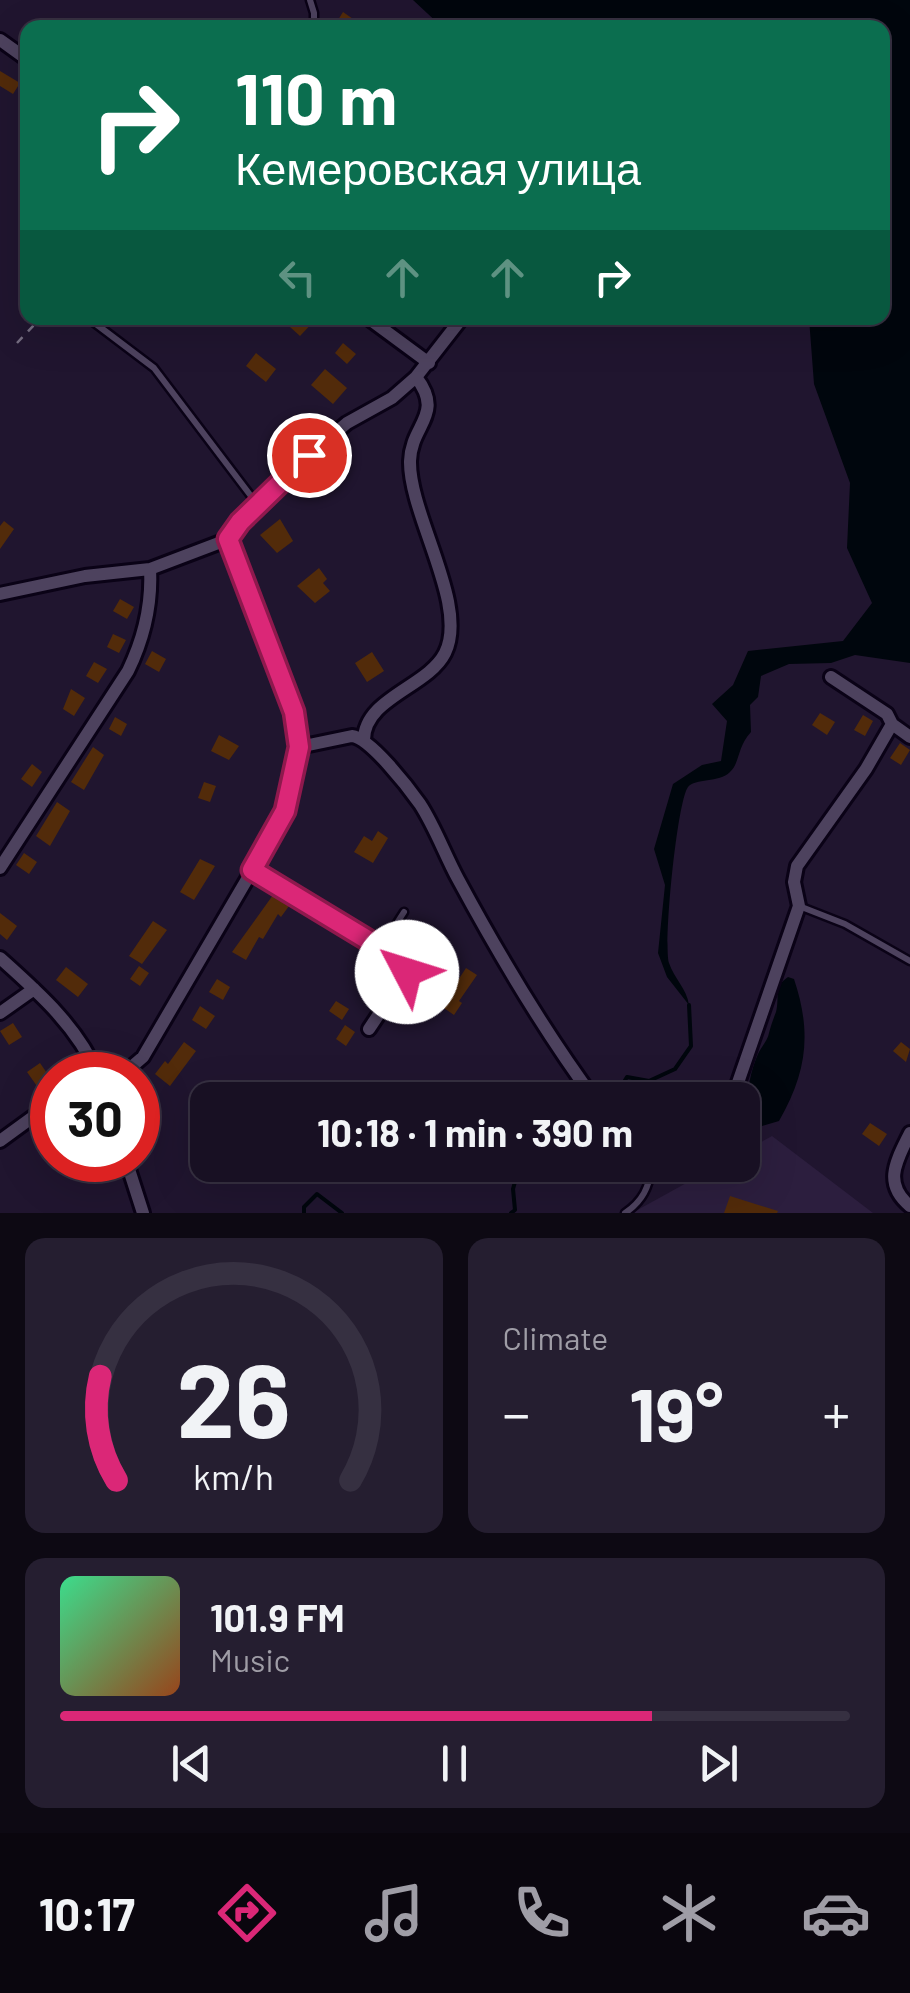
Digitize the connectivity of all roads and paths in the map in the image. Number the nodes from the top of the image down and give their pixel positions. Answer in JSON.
{"nodes":[{"id":1,"x":34,"y":325,"type":"edge"},
{"id":2,"x":95,"y":325,"type":"edge"},
{"id":3,"x":377,"y":325,"type":"edge"},
{"id":4,"x":457,"y":325,"type":"edge"},
{"id":5,"x":17,"y":343,"type":"dead end"},
{"id":6,"x":429,"y":363,"type":"junction"},
{"id":7,"x":416,"y":377,"type":"junction"},
{"id":8,"x":258,"y":504,"type":"junction"},
{"id":9,"x":228,"y":539,"type":"junction"},
{"id":10,"x":150,"y":569,"type":"junction"},
{"id":11,"x":0,"y":594,"type":"edge"},
{"id":12,"x":832,"y":677,"type":"dead end"},
{"id":13,"x":892,"y":724,"type":"junction"},
{"id":14,"x":910,"y":737,"type":"edge"},
{"id":15,"x":364,"y":740,"type":"junction"},
{"id":16,"x":299,"y":747,"type":"junction"},
{"id":17,"x":0,"y":868,"type":"edge"},
{"id":18,"x":252,"y":870,"type":"junction"},
{"id":19,"x":799,"y":906,"type":"junction"},
{"id":20,"x":404,"y":912,"type":"dead end"},
{"id":21,"x":381,"y":948,"type":"junction"},
{"id":22,"x":0,"y":958,"type":"edge"},
{"id":23,"x":910,"y":961,"type":"edge"},
{"id":24,"x":34,"y":989,"type":"junction"},
{"id":25,"x":0,"y":1013,"type":"edge"},
{"id":26,"x":369,"y":1029,"type":"dead end"},
{"id":27,"x":85,"y":1052,"type":"edge"},
{"id":28,"x":146,"y":1052,"type":"edge"},
{"id":29,"x":582,"y":1082,"type":"edge"},
{"id":30,"x":738,"y":1082,"type":"edge"},
{"id":31,"x":30,"y":1120,"type":"edge"},
{"id":32,"x":910,"y":1133,"type":"edge"},
{"id":33,"x":0,"y":1142,"type":"edge"},
{"id":34,"x":133,"y":1182,"type":"edge"},
{"id":35,"x":650,"y":1182,"type":"edge"},
{"id":36,"x":907,"y":1203,"type":"edge"},
{"id":37,"x":142,"y":1213,"type":"edge"},
{"id":38,"x":625,"y":1213,"type":"edge"}],
"edges":[{"from":1,"to":5,"type":"path"},
{"from":2,"to":8,"type":"lane"},
{"from":3,"to":6,"type":"street"},
{"from":4,"to":6,"type":"street"},
{"from":6,"to":7,"type":"street"},
{"from":7,"to":8,"type":"street"},
{"from":7,"to":15,"type":"street"},
{"from":8,"to":9,"type":"street"},
{"from":9,"to":10,"type":"street"},
{"from":9,"to":16,"type":"street"},
{"from":10,"to":11,"type":"street"},
{"from":10,"to":17,"type":"street"},
{"from":12,"to":13,"type":"street"},
{"from":13,"to":14,"type":"street"},
{"from":13,"to":19,"type":"street"},
{"from":15,"to":16,"type":"street"},
{"from":15,"to":29,"type":"street"},
{"from":16,"to":18,"type":"street"},
{"from":18,"to":21,"type":"street"},
{"from":18,"to":28,"type":"street"},
{"from":19,"to":23,"type":"lane"},
{"from":19,"to":30,"type":"street"},
{"from":20,"to":21,"type":"lane"},
{"from":21,"to":26,"type":"street"},
{"from":22,"to":24,"type":"street"},
{"from":24,"to":25,"type":"street"},
{"from":24,"to":27,"type":"street"},
{"from":31,"to":33,"type":"street"},
{"from":32,"to":36,"type":"street"},
{"from":34,"to":37,"type":"street"},
{"from":35,"to":38,"type":"lane"}]}
